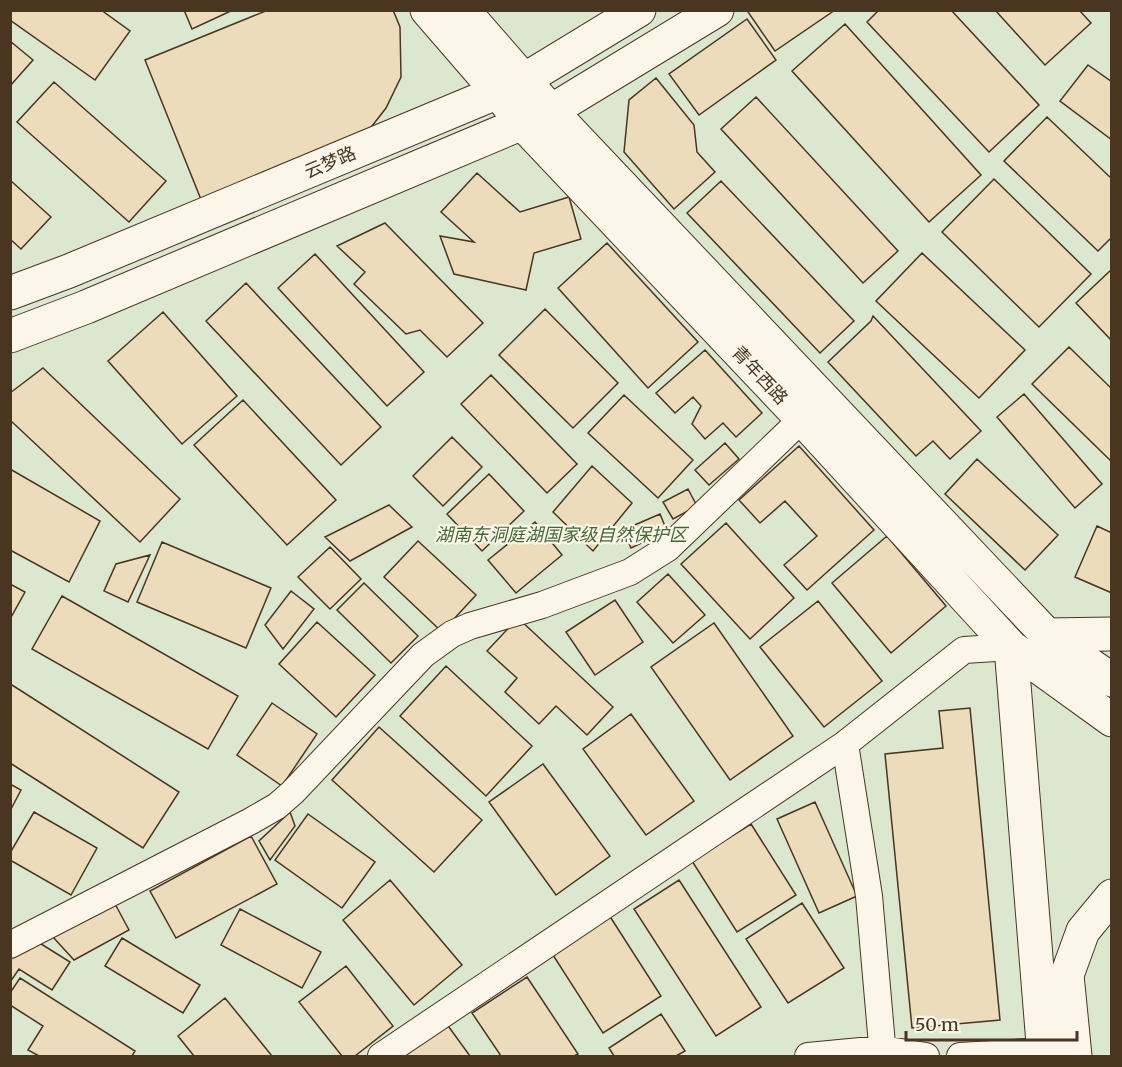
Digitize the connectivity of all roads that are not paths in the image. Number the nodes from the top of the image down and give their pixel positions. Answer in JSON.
{"nodes":[{"id":1,"x":427,"y":10,"type":"edge"},
{"id":2,"x":463,"y":10,"type":"edge"},
{"id":3,"x":639,"y":10,"type":"edge"},
{"id":4,"x":717,"y":10,"type":"edge"},
{"id":5,"x":511,"y":86,"type":"junction"},
{"id":6,"x":551,"y":111,"type":"junction"},
{"id":7,"x":521,"y":122,"type":"junction"},
{"id":8,"x":10,"y":293,"type":"edge"},
{"id":9,"x":10,"y":336,"type":"edge"},
{"id":10,"x":802,"y":419,"type":"junction"},
{"id":11,"x":1112,"y":634,"type":"edge"},
{"id":12,"x":1047,"y":635,"type":"junction"},
{"id":13,"x":1011,"y":647,"type":"junction"},
{"id":14,"x":1112,"y":680,"type":"edge"},
{"id":15,"x":1112,"y":720,"type":"edge"},
{"id":16,"x":845,"y":744,"type":"junction"},
{"id":17,"x":1112,"y":896,"type":"edge"},
{"id":18,"x":10,"y":945,"type":"edge"},
{"id":19,"x":883,"y":1052,"type":"edge"},
{"id":20,"x":1043,"y":1054,"type":"edge"},
{"id":21,"x":381,"y":1056,"type":"edge"},
{"id":22,"x":808,"y":1056,"type":"edge"},
{"id":23,"x":926,"y":1056,"type":"edge"},
{"id":24,"x":960,"y":1056,"type":"edge"},
{"id":25,"x":1075,"y":1056,"type":"edge"}],
"edges":[{"from":1,"to":5,"type":"main road","name":"青年西路"},
{"from":2,"to":5,"type":"main road","name":"青年西路"},
{"from":3,"to":5,"type":"main road","name":"云梦路"},
{"from":4,"to":6,"type":"main road"},
{"from":5,"to":6,"type":"main road","name":"青年西路"},
{"from":5,"to":7,"type":"main road","name":"青年西路"},
{"from":5,"to":8,"type":"main road","name":"云梦路"},
{"from":6,"to":7,"type":"main road"},
{"from":6,"to":12,"type":"main road","name":"青年西路"},
{"from":7,"to":9,"type":"main road"},
{"from":7,"to":10,"type":"main road","name":"青年西路"},
{"from":10,"to":13,"type":"main road","name":"青年西路"},
{"from":10,"to":18,"type":"street"},
{"from":11,"to":12,"type":"main road"},
{"from":12,"to":14,"type":"main road","name":"青年西路"},
{"from":13,"to":15,"type":"main road","name":"青年西路"},
{"from":13,"to":16,"type":"street"},
{"from":13,"to":20,"type":"main road"},
{"from":16,"to":19,"type":"street"},
{"from":16,"to":21,"type":"street"},
{"from":17,"to":25,"type":"main road"},
{"from":19,"to":22,"type":"street"},
{"from":19,"to":23,"type":"street"},
{"from":20,"to":24,"type":"street"}]}
